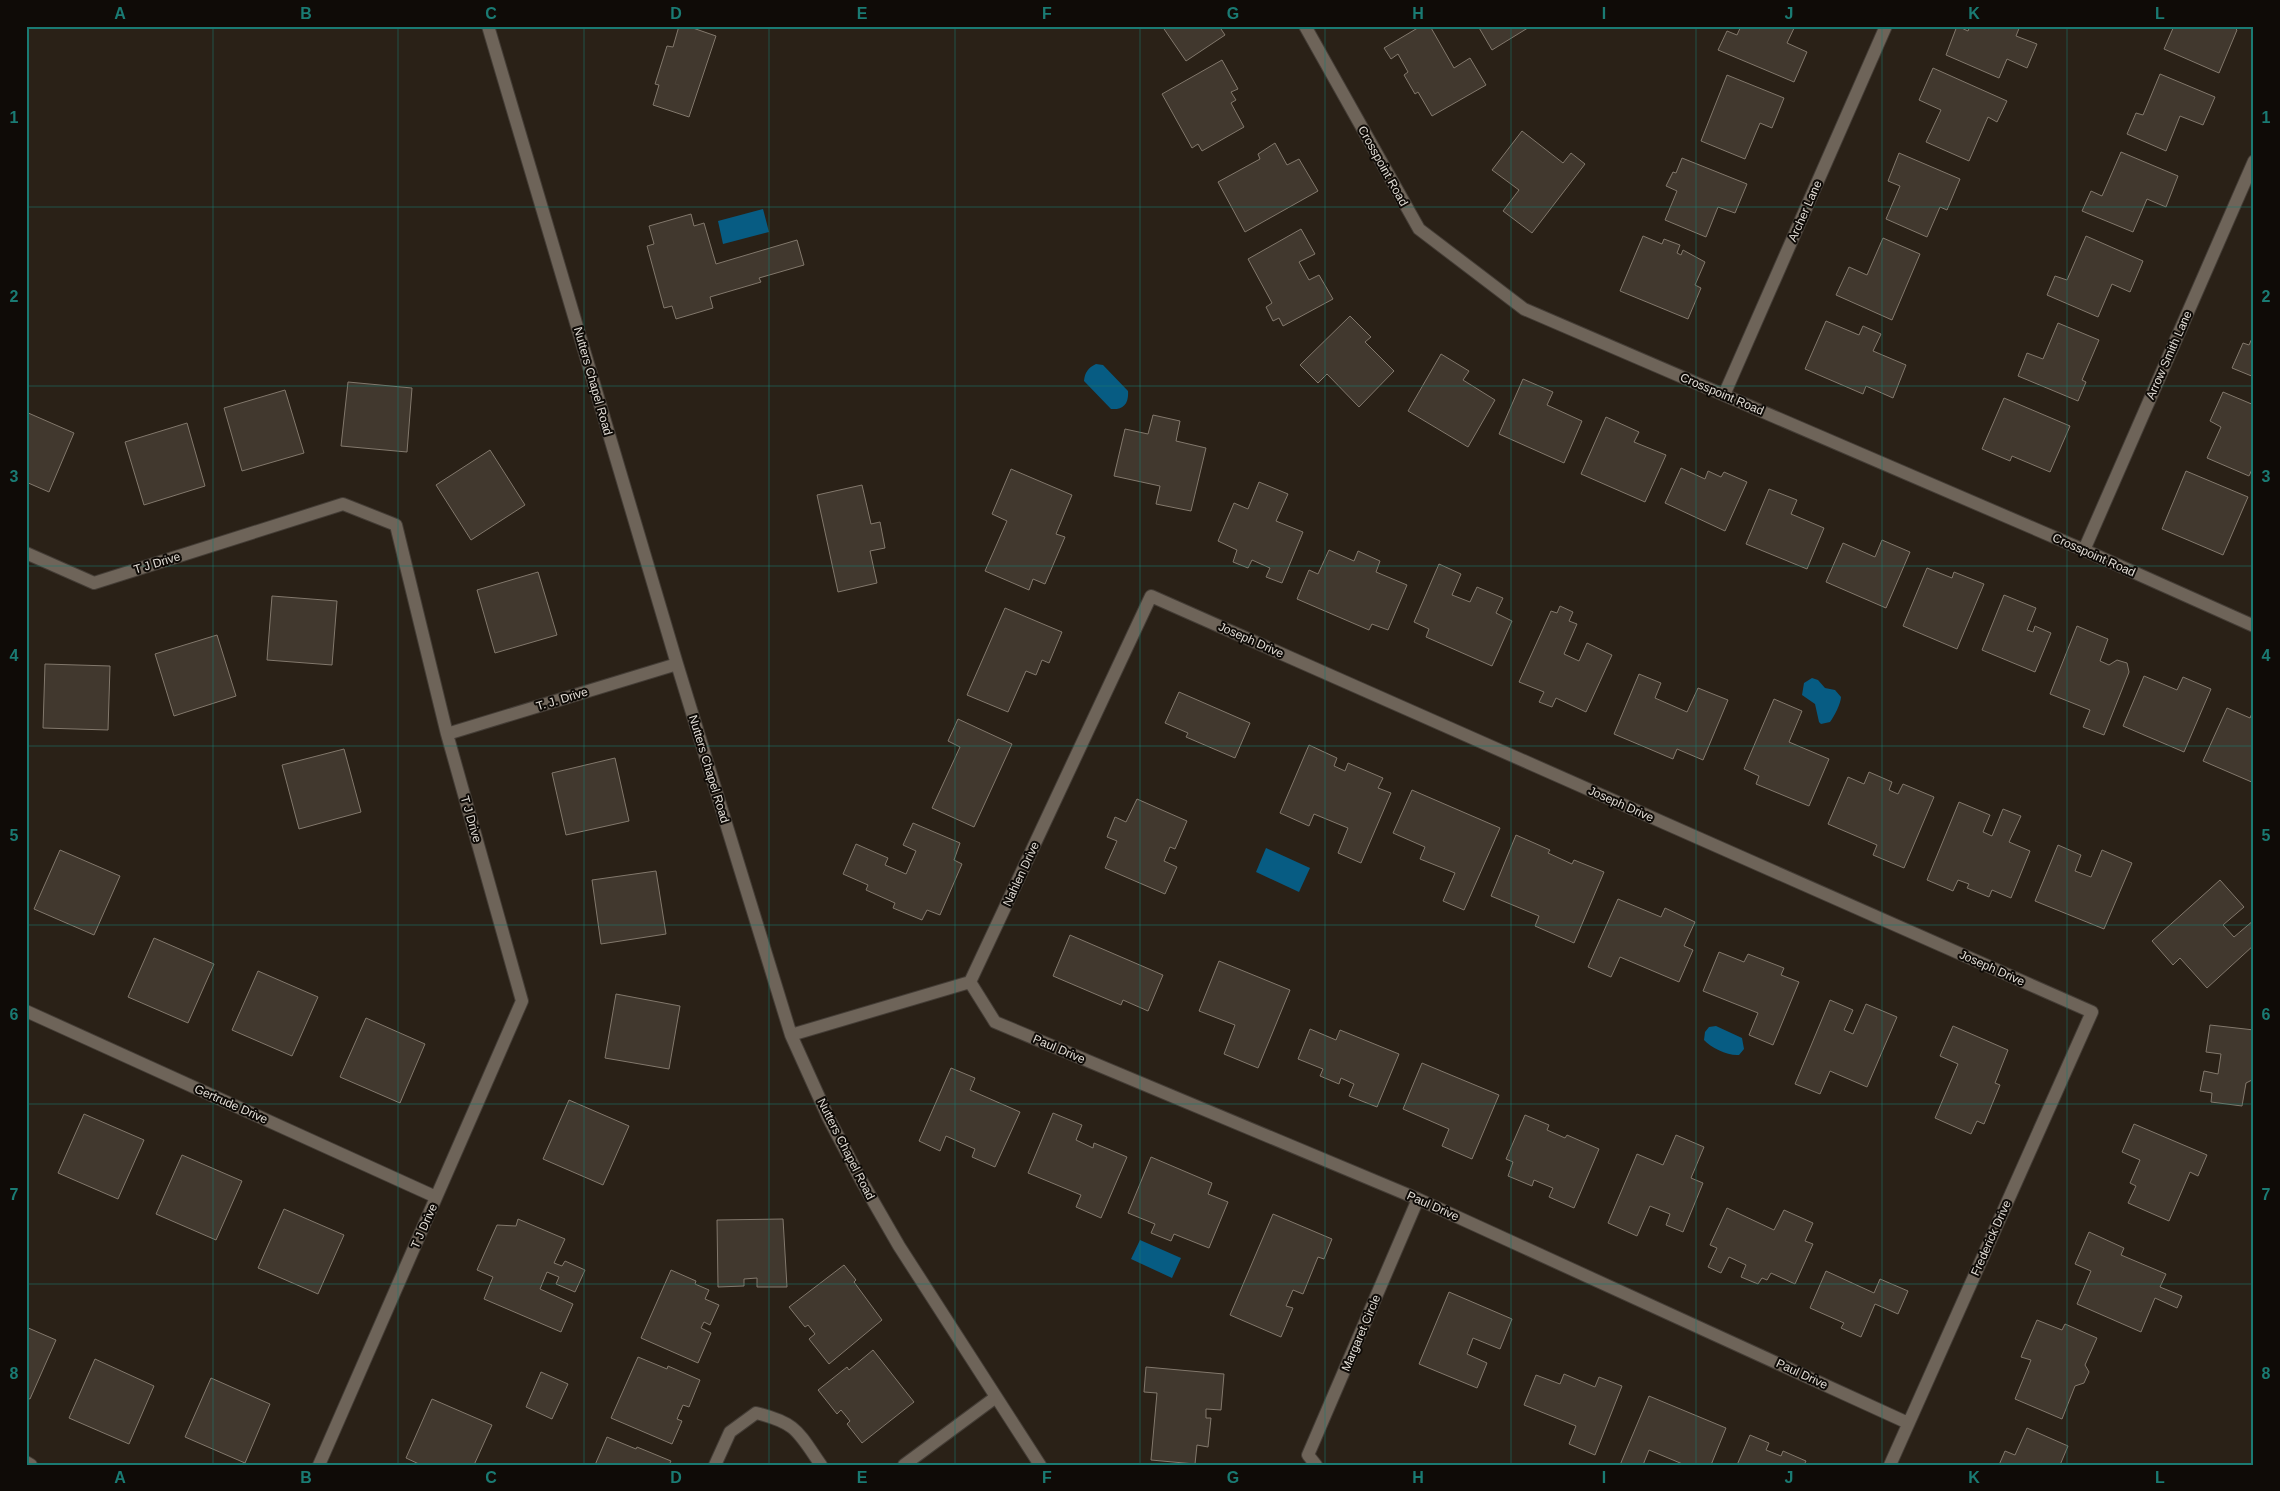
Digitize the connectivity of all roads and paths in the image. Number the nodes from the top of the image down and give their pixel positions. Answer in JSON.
{"nodes":[{"id":1,"x":488,"y":26,"type":"edge"},
{"id":2,"x":1305,"y":26,"type":"edge"},
{"id":3,"x":1886,"y":26,"type":"edge"},
{"id":4,"x":2254,"y":161,"type":"edge"},
{"id":5,"x":1724,"y":395,"type":"junction"},
{"id":6,"x":2084,"y":550,"type":"junction"},
{"id":7,"x":26,"y":553,"type":"edge"},
{"id":8,"x":1151,"y":596,"type":"joint"},
{"id":9,"x":2254,"y":626,"type":"edge"},
{"id":10,"x":677,"y":664,"type":"junction"},
{"id":11,"x":447,"y":734,"type":"junction"},
{"id":12,"x":970,"y":982,"type":"junction"},
{"id":13,"x":26,"y":1011,"type":"edge"},
{"id":14,"x":2092,"y":1012,"type":"joint"},
{"id":15,"x":791,"y":1035,"type":"junction"},
{"id":16,"x":436,"y":1198,"type":"junction"},
{"id":17,"x":1418,"y":1198,"type":"junction"},
{"id":18,"x":996,"y":1397,"type":"junction"},
{"id":19,"x":1908,"y":1423,"type":"junction"},
{"id":20,"x":26,"y":1462,"type":"edge"},
{"id":21,"x":32,"y":1465,"type":"edge"},
{"id":22,"x":319,"y":1465,"type":"edge"},
{"id":23,"x":715,"y":1465,"type":"edge"},
{"id":24,"x":821,"y":1465,"type":"edge"},
{"id":25,"x":904,"y":1465,"type":"edge"},
{"id":26,"x":1040,"y":1465,"type":"edge"},
{"id":27,"x":1316,"y":1465,"type":"edge"},
{"id":28,"x":1890,"y":1465,"type":"edge"}],
"edges":[{"from":1,"to":10,"type":"street","name":"Nutters Chapel Road"},
{"from":2,"to":5,"type":"street","name":"Crosspoint Road"},
{"from":3,"to":5,"type":"street","name":"Archer Lane"},
{"from":4,"to":6,"type":"street","name":"Arrow Smith Lane"},
{"from":5,"to":6,"type":"street","name":"Crosspoint Road"},
{"from":6,"to":9,"type":"street","name":"Crosspoint Road"},
{"from":7,"to":11,"type":"street","name":"T J Drive"},
{"from":8,"to":12,"type":"street","name":"Nahlen Drive"},
{"from":8,"to":14,"type":"street","name":"Joseph Drive"},
{"from":10,"to":11,"type":"street","name":"T. J. Drive"},
{"from":10,"to":15,"type":"street","name":"Nutters Chapel Road"},
{"from":11,"to":16,"type":"street","name":"T J Drive"},
{"from":12,"to":15,"type":"street"},
{"from":12,"to":17,"type":"street","name":"Paul Drive"},
{"from":13,"to":16,"type":"street","name":"Gertrude Drive"},
{"from":14,"to":19,"type":"street","name":"Frederick Drive"},
{"from":15,"to":18,"type":"street","name":"Nutters Chapel Road"},
{"from":16,"to":22,"type":"street","name":"T J Drive"},
{"from":17,"to":19,"type":"street","name":"Paul Drive"},
{"from":17,"to":27,"type":"street","name":"Margaret Circle"},
{"from":18,"to":25,"type":"street"},
{"from":18,"to":26,"type":"street","name":"Nutters Chapel Road"},
{"from":19,"to":28,"type":"street","name":"Frederick Drive"},
{"from":20,"to":21,"type":"street"},
{"from":23,"to":24,"type":"street"}]}
